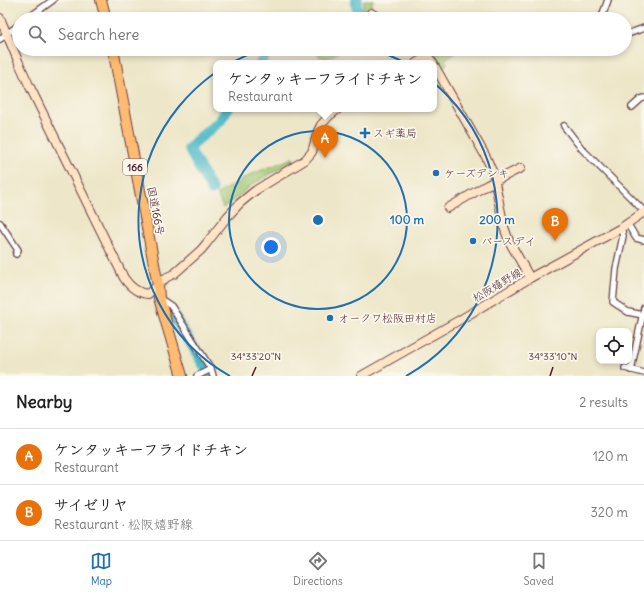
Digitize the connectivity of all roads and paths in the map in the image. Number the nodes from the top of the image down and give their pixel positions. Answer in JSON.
{"nodes":[{"id":1,"x":52,"y":0,"type":"edge"},
{"id":2,"x":101,"y":0,"type":"edge"},
{"id":3,"x":608,"y":0,"type":"edge"},
{"id":4,"x":36,"y":12,"type":"edge"},
{"id":5,"x":104,"y":12,"type":"edge"},
{"id":6,"x":604,"y":12,"type":"edge"},
{"id":7,"x":0,"y":18,"type":"edge"},
{"id":8,"x":644,"y":28,"type":"edge"},
{"id":9,"x":12,"y":30,"type":"edge"},
{"id":10,"x":632,"y":32,"type":"edge"},
{"id":11,"x":3,"y":37,"type":"edge"},
{"id":12,"x":12,"y":54,"type":"edge"},
{"id":13,"x":13,"y":56,"type":"edge"},
{"id":14,"x":114,"y":56,"type":"edge"},
{"id":15,"x":437,"y":70,"type":"edge"},
{"id":16,"x":644,"y":98,"type":"edge"},
{"id":17,"x":632,"y":107,"type":"dead end"},
{"id":18,"x":334,"y":112,"type":"edge"},
{"id":19,"x":564,"y":126,"type":"dead end"},
{"id":20,"x":520,"y":168,"type":"dead end"},
{"id":21,"x":495,"y":182,"type":"junction"},
{"id":22,"x":448,"y":208,"type":"dead end"},
{"id":23,"x":644,"y":212,"type":"edge"},
{"id":24,"x":0,"y":223,"type":"edge"},
{"id":25,"x":624,"y":225,"type":"junction"},
{"id":26,"x":644,"y":240,"type":"edge"},
{"id":27,"x":16,"y":254,"type":"dead end"},
{"id":28,"x":530,"y":278,"type":"junction"},
{"id":29,"x":158,"y":285,"type":"junction"},
{"id":30,"x":159,"y":298,"type":"junction"},
{"id":31,"x":644,"y":308,"type":"edge"},
{"id":32,"x":642,"y":316,"type":"junction"},
{"id":33,"x":625,"y":368,"type":"dead end"},
{"id":34,"x":209,"y":370,"type":"junction"},
{"id":35,"x":631,"y":370,"type":"junction"},
{"id":36,"x":644,"y":373,"type":"edge"},
{"id":37,"x":182,"y":376,"type":"edge"},
{"id":38,"x":197,"y":376,"type":"edge"},
{"id":39,"x":213,"y":376,"type":"edge"},
{"id":40,"x":361,"y":376,"type":"edge"}],
"edges":[{"from":1,"to":4,"type":"street"},
{"from":2,"to":5,"type":"highway"},
{"from":3,"to":6,"type":"street"},
{"from":7,"to":11,"type":"street"},
{"from":8,"to":10,"type":"street"},
{"from":9,"to":11,"type":"street"},
{"from":11,"to":12,"type":"street"},
{"from":13,"to":29,"type":"street"},
{"from":14,"to":29,"type":"highway","name":"国道166号","number":"166"},
{"from":15,"to":21,"type":"street"},
{"from":16,"to":17,"type":"street"},
{"from":18,"to":29,"type":"street"},
{"from":19,"to":23,"type":"street"},
{"from":20,"to":21,"type":"street"},
{"from":21,"to":22,"type":"street"},
{"from":21,"to":28,"type":"street"},
{"from":23,"to":25,"type":"street","name":"松阪嬉野線"},
{"from":24,"to":27,"type":"street"},
{"from":25,"to":26,"type":"street"},
{"from":25,"to":28,"type":"street","name":"松阪嬉野線"},
{"from":25,"to":32,"type":"street"},
{"from":28,"to":40,"type":"street","name":"松阪嬉野線"},
{"from":29,"to":30,"type":"highway","name":"国道166号","number":"166"},
{"from":30,"to":34,"type":"street"},
{"from":30,"to":37,"type":"highway","name":"国道166号","number":"166"},
{"from":31,"to":32,"type":"street"},
{"from":32,"to":35,"type":"street"},
{"from":33,"to":35,"type":"street"},
{"from":34,"to":38,"type":"street"},
{"from":34,"to":39,"type":"street"},
{"from":35,"to":36,"type":"street"}]}
